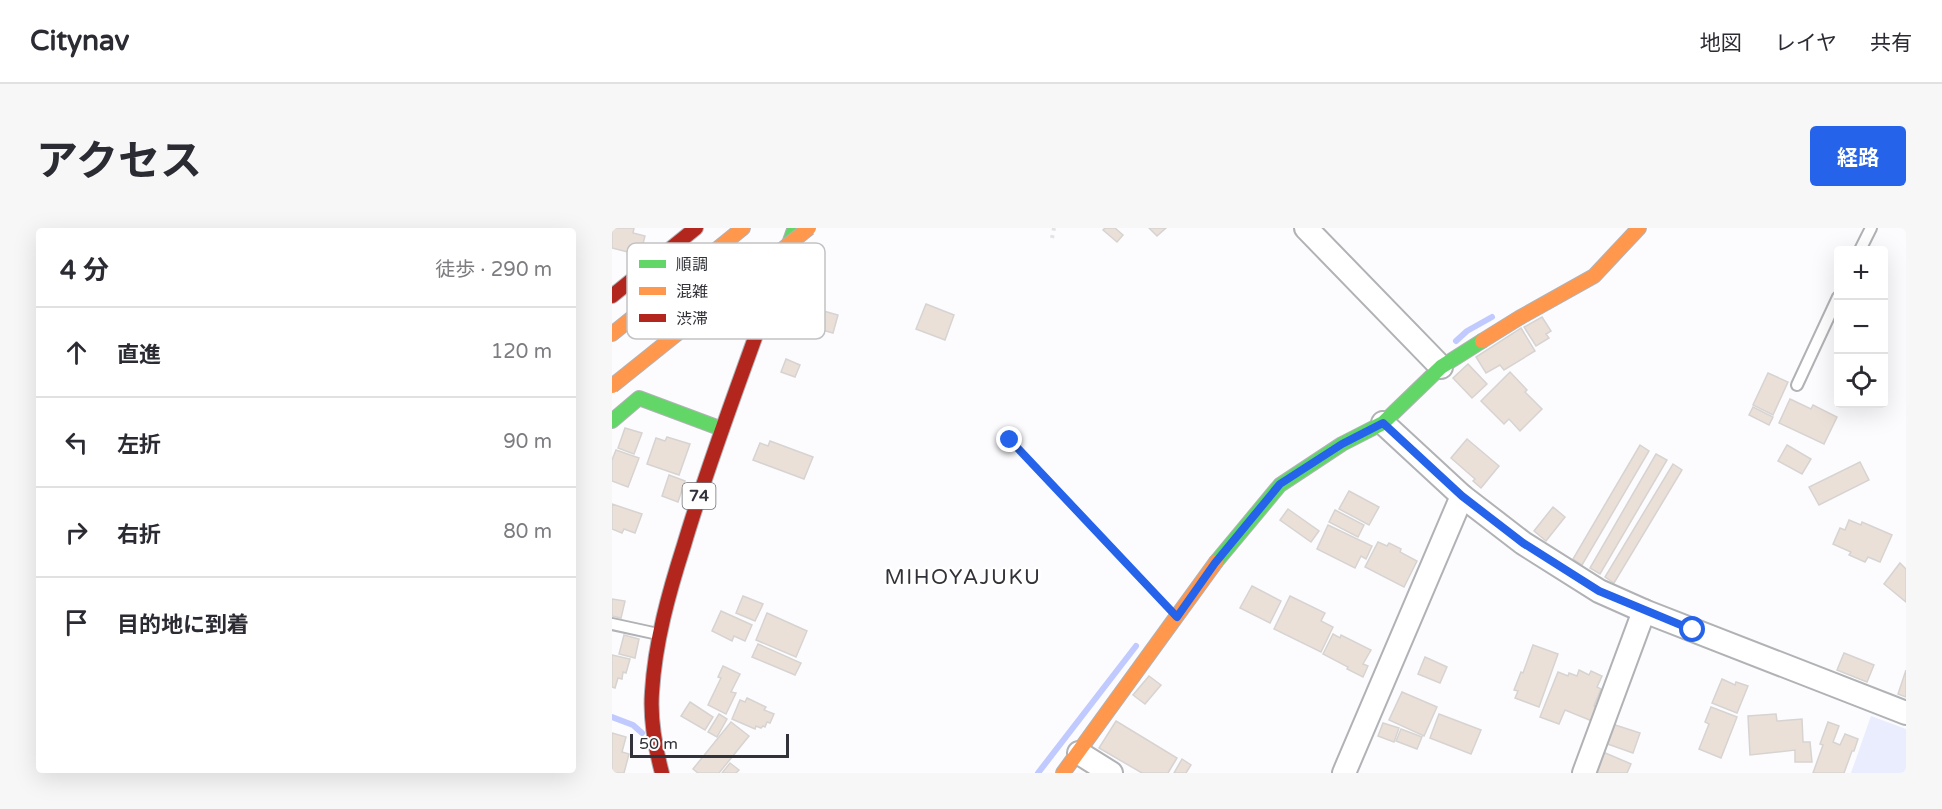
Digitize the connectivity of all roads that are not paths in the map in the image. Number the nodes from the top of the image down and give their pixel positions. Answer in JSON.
{"nodes":[{"id":1,"x":696,"y":228,"type":"edge"},
{"id":2,"x":743,"y":228,"type":"edge"},
{"id":3,"x":794,"y":228,"type":"edge"},
{"id":4,"x":809,"y":228,"type":"edge"},
{"id":5,"x":1306,"y":228,"type":"edge"},
{"id":6,"x":1640,"y":228,"type":"edge"},
{"id":7,"x":1871,"y":228,"type":"edge"},
{"id":8,"x":677,"y":243,"type":"edge"},
{"id":9,"x":724,"y":243,"type":"edge"},
{"id":10,"x":789,"y":243,"type":"edge"},
{"id":11,"x":790,"y":243,"type":"edge"},
{"id":12,"x":1862,"y":246,"type":"edge"},
{"id":13,"x":627,"y":284,"type":"edge"},
{"id":14,"x":612,"y":296,"type":"edge"},
{"id":15,"x":1838,"y":300,"type":"edge"},
{"id":16,"x":627,"y":322,"type":"edge"},
{"id":17,"x":612,"y":334,"type":"edge"},
{"id":18,"x":671,"y":339,"type":"edge"},
{"id":19,"x":755,"y":339,"type":"edge"},
{"id":20,"x":612,"y":364,"type":"edge"},
{"id":21,"x":1441,"y":367,"type":"junction"},
{"id":22,"x":1797,"y":385,"type":"dead end"},
{"id":23,"x":612,"y":386,"type":"edge"},
{"id":24,"x":639,"y":398,"type":"junction"},
{"id":25,"x":612,"y":421,"type":"edge"},
{"id":26,"x":1383,"y":423,"type":"junction"},
{"id":27,"x":722,"y":429,"type":"junction"},
{"id":28,"x":1462,"y":496,"type":"junction"},
{"id":29,"x":1644,"y":611,"type":"junction"},
{"id":30,"x":612,"y":624,"type":"edge"},
{"id":31,"x":661,"y":635,"type":"junction"},
{"id":32,"x":1906,"y":713,"type":"edge"},
{"id":33,"x":1079,"y":753,"type":"junction"},
{"id":34,"x":662,"y":773,"type":"edge"},
{"id":35,"x":1063,"y":773,"type":"edge"},
{"id":36,"x":1111,"y":773,"type":"edge"},
{"id":37,"x":1344,"y":773,"type":"edge"},
{"id":38,"x":1584,"y":773,"type":"edge"}],
"edges":[{"from":1,"to":8,"type":"main road"},
{"from":2,"to":9,"type":"main road"},
{"from":3,"to":10,"type":"main road","number":"74"},
{"from":4,"to":11,"type":"main road","bridge":true},
{"from":5,"to":21,"type":"street"},
{"from":6,"to":21,"type":"main road"},
{"from":7,"to":12,"type":"lane"},
{"from":13,"to":14,"type":"main road"},
{"from":15,"to":22,"type":"lane"},
{"from":16,"to":17,"type":"main road"},
{"from":18,"to":23,"type":"main road","bridge":true},
{"from":19,"to":27,"type":"main road","number":"74"},
{"from":20,"to":24,"type":"street"},
{"from":21,"to":26,"type":"main road"},
{"from":24,"to":25,"type":"main road"},
{"from":24,"to":27,"type":"main road"},
{"from":26,"to":28,"type":"street"},
{"from":26,"to":33,"type":"main road"},
{"from":27,"to":31,"type":"main road","number":"74"},
{"from":28,"to":29,"type":"street"},
{"from":28,"to":37,"type":"street"},
{"from":29,"to":32,"type":"street"},
{"from":29,"to":38,"type":"street"},
{"from":30,"to":31,"type":"lane"},
{"from":31,"to":34,"type":"main road","number":"74"},
{"from":33,"to":35,"type":"main road"},
{"from":33,"to":36,"type":"street"}]}
